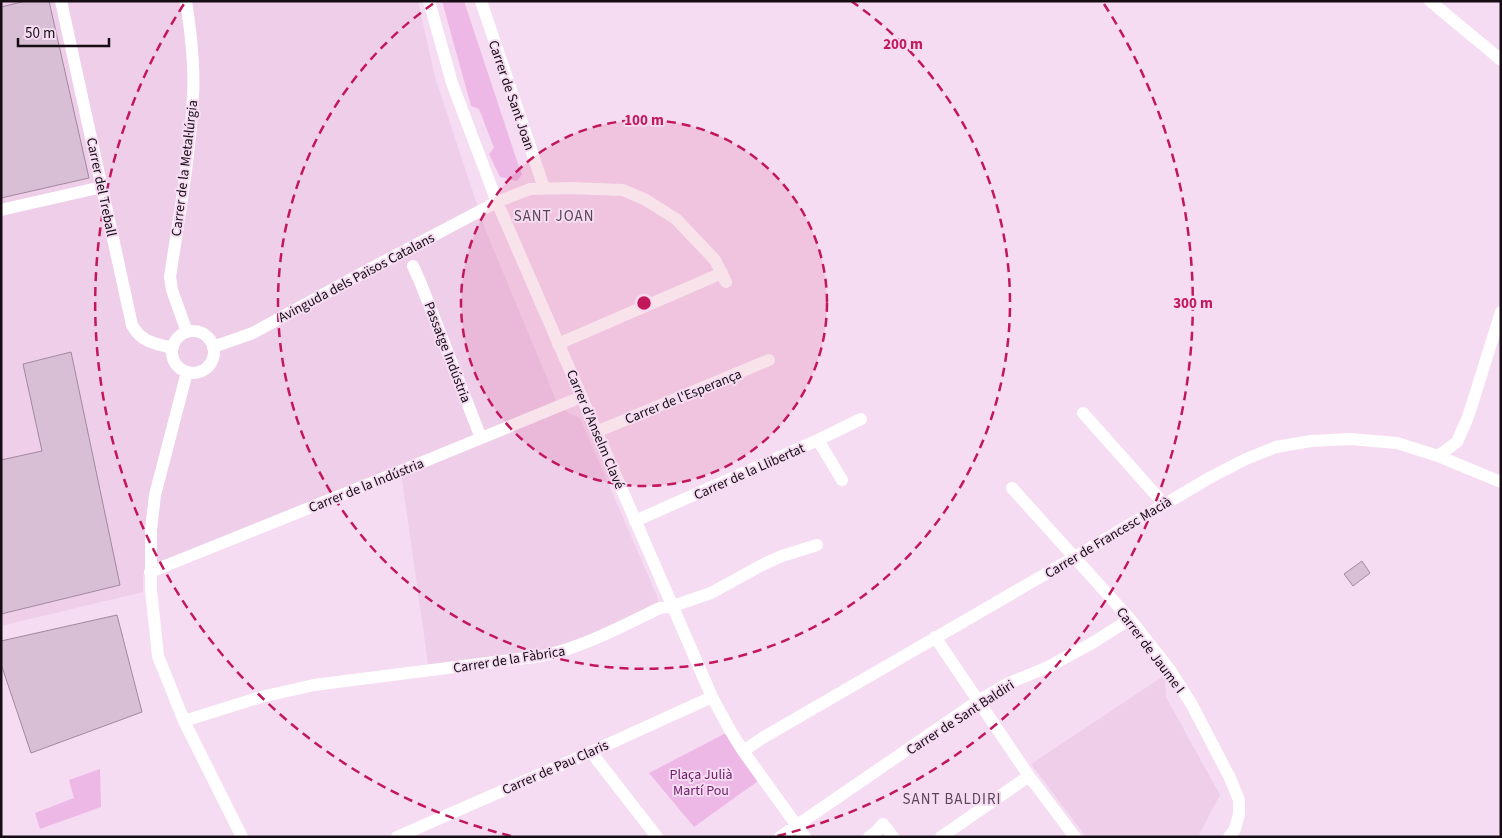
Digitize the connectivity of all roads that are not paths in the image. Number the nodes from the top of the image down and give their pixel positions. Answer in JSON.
{"nodes":[{"id":1,"x":62,"y":1,"type":"edge"},
{"id":2,"x":186,"y":1,"type":"edge"},
{"id":3,"x":429,"y":1,"type":"edge"},
{"id":4,"x":482,"y":1,"type":"edge"},
{"id":5,"x":1430,"y":1,"type":"edge"},
{"id":6,"x":1501,"y":60,"type":"edge"},
{"id":7,"x":102,"y":188,"type":"junction"},
{"id":8,"x":544,"y":188,"type":"junction"},
{"id":9,"x":496,"y":202,"type":"junction"},
{"id":10,"x":1,"y":210,"type":"edge"},
{"id":11,"x":413,"y":266,"type":"dead end"},
{"id":12,"x":1501,"y":312,"type":"edge"},
{"id":13,"x":187,"y":332,"type":"junction"},
{"id":14,"x":558,"y":344,"type":"junction"},
{"id":15,"x":213,"y":347,"type":"junction"},
{"id":16,"x":172,"y":348,"type":"junction"},
{"id":17,"x":769,"y":360,"type":"dead end"},
{"id":18,"x":187,"y":372,"type":"junction"},
{"id":19,"x":582,"y":397,"type":"junction"},
{"id":20,"x":1083,"y":413,"type":"dead end"},
{"id":21,"x":861,"y":419,"type":"dead end"},
{"id":22,"x":596,"y":432,"type":"junction"},
{"id":23,"x":481,"y":438,"type":"junction"},
{"id":24,"x":818,"y":440,"type":"junction"},
{"id":25,"x":1438,"y":456,"type":"junction"},
{"id":26,"x":842,"y":480,"type":"dead end"},
{"id":27,"x":1501,"y":482,"type":"edge"},
{"id":28,"x":1012,"y":488,"type":"dead end"},
{"id":29,"x":1164,"y":504,"type":"junction"},
{"id":30,"x":635,"y":521,"type":"junction"},
{"id":31,"x":817,"y":545,"type":"dead end"},
{"id":32,"x":1075,"y":557,"type":"junction"},
{"id":33,"x":150,"y":572,"type":"junction"},
{"id":34,"x":673,"y":606,"type":"junction"},
{"id":35,"x":1130,"y":619,"type":"junction"},
{"id":36,"x":935,"y":637,"type":"junction"},
{"id":37,"x":712,"y":696,"type":"junction"},
{"id":38,"x":978,"y":701,"type":"junction"},
{"id":39,"x":184,"y":721,"type":"junction"},
{"id":40,"x":743,"y":751,"type":"junction"},
{"id":41,"x":591,"y":752,"type":"junction"},
{"id":42,"x":1029,"y":776,"type":"junction"},
{"id":43,"x":797,"y":826,"type":"junction"},
{"id":44,"x":242,"y":837,"type":"edge"},
{"id":45,"x":397,"y":837,"type":"edge"},
{"id":46,"x":657,"y":837,"type":"edge"},
{"id":47,"x":780,"y":837,"type":"edge"},
{"id":48,"x":805,"y":837,"type":"edge"},
{"id":49,"x":868,"y":837,"type":"edge"},
{"id":50,"x":893,"y":837,"type":"edge"},
{"id":51,"x":941,"y":837,"type":"edge"},
{"id":52,"x":1075,"y":837,"type":"edge"},
{"id":53,"x":1229,"y":837,"type":"edge"}],
"edges":[{"from":1,"to":7,"type":"street","name":"Carrer del Treball"},
{"from":2,"to":13,"type":"street","name":"Carrer de la Metal·lúrgia"},
{"from":3,"to":9,"type":"street","name":"Carrer d'Anselm Clavé"},
{"from":4,"to":8,"type":"street","name":"Carrer de Sant Joan"},
{"from":5,"to":6,"type":"street"},
{"from":7,"to":10,"type":"street"},
{"from":7,"to":16,"type":"street","name":"Carrer del Treball"},
{"from":8,"to":9,"type":"street","name":"Avinguda dels Països Catalans"},
{"from":8,"to":14,"type":"street","name":"Avinguda dels Països Catalans"},
{"from":9,"to":14,"type":"street","name":"Carrer d'Anselm Clavé"},
{"from":9,"to":15,"type":"street","name":"Avinguda dels Països Catalans"},
{"from":11,"to":23,"type":"street","name":"Passatge Indústria"},
{"from":12,"to":25,"type":"street"},
{"from":13,"to":15,"type":"street"},
{"from":13,"to":16,"type":"street"},
{"from":14,"to":19,"type":"street","name":"Carrer d'Anselm Clavé"},
{"from":15,"to":18,"type":"street"},
{"from":16,"to":18,"type":"street"},
{"from":17,"to":22,"type":"street","name":"Carrer de l'Esperança"},
{"from":18,"to":33,"type":"street"},
{"from":19,"to":22,"type":"street","name":"Carrer d'Anselm Clavé"},
{"from":19,"to":23,"type":"street","name":"Carrer de la Indústria"},
{"from":20,"to":29,"type":"street"},
{"from":21,"to":24,"type":"street","name":"Carrer de la Llibertat"},
{"from":22,"to":30,"type":"street","name":"Carrer d'Anselm Clavé"},
{"from":23,"to":33,"type":"street","name":"Carrer de la Indústria"},
{"from":24,"to":26,"type":"street"},
{"from":24,"to":30,"type":"street","name":"Carrer de la Llibertat"},
{"from":25,"to":27,"type":"street","name":"Carrer de Francesc Macià"},
{"from":25,"to":29,"type":"street","name":"Carrer de Francesc Macià"},
{"from":28,"to":32,"type":"street","name":"Carrer de Jaume I"},
{"from":29,"to":32,"type":"street","name":"Carrer de Francesc Macià"},
{"from":30,"to":34,"type":"street","name":"Carrer d'Anselm Clavé"},
{"from":31,"to":34,"type":"street","name":"Carrer de la Fàbrica"},
{"from":32,"to":35,"type":"street","name":"Carrer de Jaume I"},
{"from":32,"to":36,"type":"street","name":"Carrer de Francesc Macià"},
{"from":33,"to":39,"type":"street"},
{"from":34,"to":37,"type":"street","name":"Carrer d'Anselm Clavé"},
{"from":34,"to":39,"type":"street","name":"Carrer de la Fàbrica"},
{"from":35,"to":38,"type":"street","name":"Carrer de Sant Baldiri"},
{"from":35,"to":53,"type":"street","name":"Carrer de Jaume I"},
{"from":36,"to":38,"type":"street"},
{"from":36,"to":40,"type":"street","name":"Carrer de Francesc Macià"},
{"from":37,"to":40,"type":"street","name":"Carrer d'Anselm Clavé"},
{"from":37,"to":41,"type":"street","name":"Carrer de Pau Claris"},
{"from":38,"to":42,"type":"street"},
{"from":38,"to":43,"type":"street","name":"Carrer de Sant Baldiri"},
{"from":39,"to":44,"type":"street"},
{"from":40,"to":43,"type":"street","name":"Carrer d'Anselm Clavé"},
{"from":41,"to":45,"type":"street","name":"Carrer de Pau Claris"},
{"from":41,"to":46,"type":"street"},
{"from":42,"to":51,"type":"street"},
{"from":42,"to":52,"type":"street"},
{"from":43,"to":47,"type":"street","name":"Carrer de Sant Baldiri"},
{"from":43,"to":48,"type":"street","name":"Carrer d'Anselm Clavé"},
{"from":49,"to":50,"type":"street"}]}
